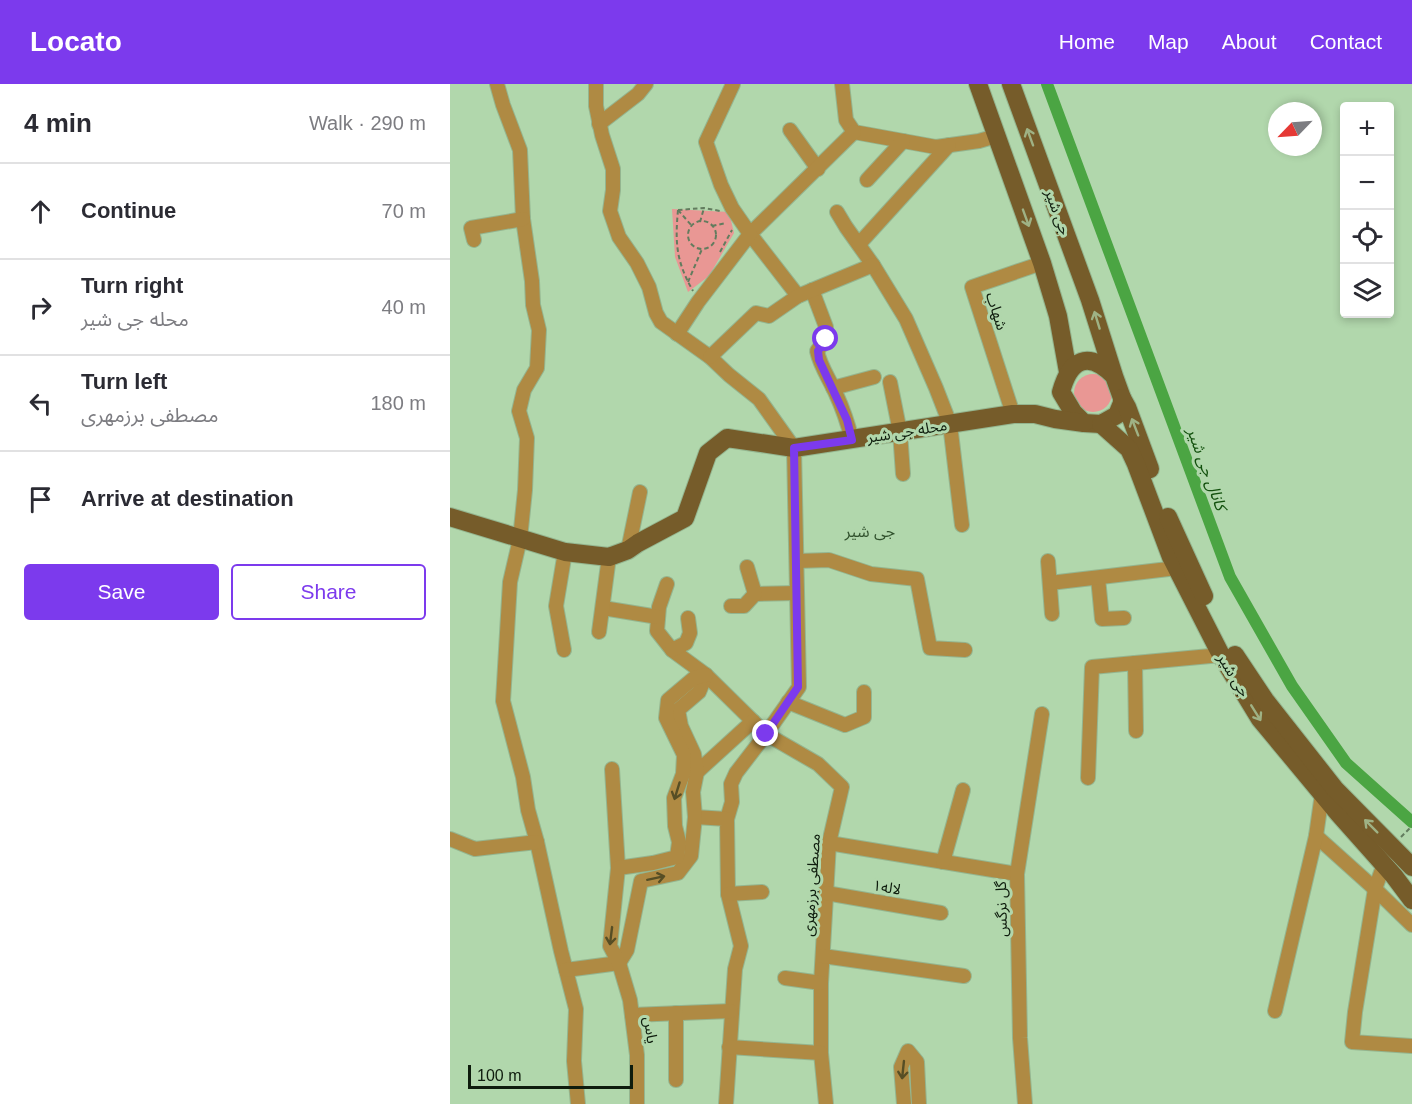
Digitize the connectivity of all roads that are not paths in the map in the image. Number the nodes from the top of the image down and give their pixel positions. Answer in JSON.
{"nodes":[{"id":1,"x":497,"y":84,"type":"edge"},
{"id":2,"x":596,"y":84,"type":"edge"},
{"id":3,"x":646,"y":84,"type":"edge"},
{"id":4,"x":733,"y":84,"type":"edge"},
{"id":5,"x":842,"y":84,"type":"edge"},
{"id":6,"x":978,"y":84,"type":"edge"},
{"id":7,"x":1011,"y":84,"type":"edge"},
{"id":8,"x":600,"y":124,"type":"junction"},
{"id":9,"x":790,"y":130,"type":"dead end"},
{"id":10,"x":854,"y":132,"type":"junction"},
{"id":11,"x":996,"y":136,"type":"junction"},
{"id":12,"x":903,"y":141,"type":"junction"},
{"id":13,"x":949,"y":146,"type":"junction"},
{"id":14,"x":818,"y":168,"type":"junction"},
{"id":15,"x":867,"y":180,"type":"dead end"},
{"id":16,"x":837,"y":212,"type":"dead end"},
{"id":17,"x":524,"y":219,"type":"junction"},
{"id":18,"x":750,"y":234,"type":"junction"},
{"id":19,"x":474,"y":240,"type":"dead end"},
{"id":20,"x":859,"y":244,"type":"junction"},
{"id":21,"x":1042,"y":263,"type":"junction"},
{"id":22,"x":873,"y":265,"type":"junction"},
{"id":23,"x":812,"y":290,"type":"junction"},
{"id":24,"x":798,"y":296,"type":"junction"},
{"id":25,"x":677,"y":334,"type":"junction"},
{"id":26,"x":710,"y":357,"type":"junction"},
{"id":27,"x":1068,"y":372,"type":"junction"},
{"id":28,"x":1114,"y":376,"type":"junction"},
{"id":29,"x":874,"y":377,"type":"dead end"},
{"id":30,"x":890,"y":382,"type":"dead end"},
{"id":31,"x":833,"y":388,"type":"junction"},
{"id":32,"x":1061,"y":392,"type":"junction"},
{"id":33,"x":1122,"y":398,"type":"junction"},
{"id":34,"x":1013,"y":414,"type":"junction"},
{"id":35,"x":1035,"y":414,"type":"junction"},
{"id":36,"x":1093,"y":423,"type":"junction"},
{"id":37,"x":950,"y":424,"type":"junction"},
{"id":38,"x":900,"y":432,"type":"junction"},
{"id":39,"x":852,"y":440,"type":"junction"},
{"id":40,"x":794,"y":448,"type":"junction"},
{"id":41,"x":903,"y":474,"type":"dead end"},
{"id":42,"x":640,"y":492,"type":"dead end"},
{"id":43,"x":450,"y":517,"type":"edge"},
{"id":44,"x":962,"y":525,"type":"dead end"},
{"id":45,"x":520,"y":539,"type":"junction"},
{"id":46,"x":628,"y":550,"type":"junction"},
{"id":47,"x":565,"y":552,"type":"junction"},
{"id":48,"x":609,"y":558,"type":"junction"},
{"id":49,"x":797,"y":561,"type":"junction"},
{"id":50,"x":1048,"y":561,"type":"dead end"},
{"id":51,"x":747,"y":567,"type":"dead end"},
{"id":52,"x":1177,"y":568,"type":"junction"},
{"id":53,"x":1098,"y":578,"type":"junction"},
{"id":54,"x":1050,"y":583,"type":"junction"},
{"id":55,"x":667,"y":584,"type":"dead end"},
{"id":56,"x":797,"y":593,"type":"junction"},
{"id":57,"x":755,"y":594,"type":"junction"},
{"id":58,"x":731,"y":606,"type":"dead end"},
{"id":59,"x":603,"y":608,"type":"junction"},
{"id":60,"x":1052,"y":614,"type":"dead end"},
{"id":61,"x":658,"y":617,"type":"junction"},
{"id":62,"x":688,"y":618,"type":"dead end"},
{"id":63,"x":1124,"y":618,"type":"dead end"},
{"id":64,"x":600,"y":632,"type":"dead end"},
{"id":65,"x":564,"y":650,"type":"dead end"},
{"id":66,"x":672,"y":650,"type":"junction"},
{"id":67,"x":965,"y":650,"type":"dead end"},
{"id":68,"x":1221,"y":655,"type":"junction"},
{"id":69,"x":1135,"y":663,"type":"junction"},
{"id":70,"x":706,"y":675,"type":"junction"},
{"id":71,"x":864,"y":692,"type":"dead end"},
{"id":72,"x":788,"y":702,"type":"junction"},
{"id":73,"x":1042,"y":714,"type":"dead end"},
{"id":74,"x":753,"y":721,"type":"junction"},
{"id":75,"x":1136,"y":731,"type":"dead end"},
{"id":76,"x":766,"y":734,"type":"junction"},
{"id":77,"x":612,"y":769,"type":"dead end"},
{"id":78,"x":697,"y":772,"type":"junction"},
{"id":79,"x":1088,"y":778,"type":"dead end"},
{"id":80,"x":963,"y":790,"type":"dead end"},
{"id":81,"x":1322,"y":794,"type":"junction"},
{"id":82,"x":695,"y":817,"type":"junction"},
{"id":83,"x":727,"y":819,"type":"junction"},
{"id":84,"x":1316,"y":836,"type":"junction"},
{"id":85,"x":450,"y":839,"type":"edge"},
{"id":86,"x":537,"y":842,"type":"junction"},
{"id":87,"x":829,"y":843,"type":"junction"},
{"id":88,"x":943,"y":862,"type":"junction"},
{"id":89,"x":1384,"y":864,"type":"junction"},
{"id":90,"x":1412,"y":867,"type":"edge"},
{"id":91,"x":618,"y":868,"type":"junction"},
{"id":92,"x":1017,"y":874,"type":"junction"},
{"id":93,"x":1375,"y":888,"type":"junction"},
{"id":94,"x":762,"y":892,"type":"dead end"},
{"id":95,"x":826,"y":893,"type":"junction"},
{"id":96,"x":728,"y":894,"type":"junction"},
{"id":97,"x":1412,"y":900,"type":"edge"},
{"id":98,"x":941,"y":913,"type":"dead end"},
{"id":99,"x":1412,"y":925,"type":"edge"},
{"id":100,"x":823,"y":956,"type":"junction"},
{"id":101,"x":619,"y":963,"type":"junction"},
{"id":102,"x":566,"y":970,"type":"junction"},
{"id":103,"x":964,"y":976,"type":"dead end"},
{"id":104,"x":785,"y":978,"type":"dead end"},
{"id":105,"x":821,"y":983,"type":"junction"},
{"id":106,"x":731,"y":1011,"type":"junction"},
{"id":107,"x":1275,"y":1011,"type":"dead end"},
{"id":108,"x":676,"y":1014,"type":"junction"},
{"id":109,"x":632,"y":1016,"type":"junction"},
{"id":110,"x":729,"y":1047,"type":"junction"},
{"id":111,"x":1412,"y":1047,"type":"edge"},
{"id":112,"x":821,"y":1053,"type":"junction"},
{"id":113,"x":676,"y":1080,"type":"dead end"},
{"id":114,"x":578,"y":1104,"type":"edge"},
{"id":115,"x":637,"y":1104,"type":"edge"},
{"id":116,"x":726,"y":1104,"type":"edge"},
{"id":117,"x":826,"y":1104,"type":"edge"},
{"id":118,"x":904,"y":1104,"type":"edge"},
{"id":119,"x":919,"y":1104,"type":"edge"},
{"id":120,"x":1025,"y":1104,"type":"edge"}],
"edges":[{"from":1,"to":17,"type":"street"},
{"from":2,"to":8,"type":"street"},
{"from":3,"to":8,"type":"street"},
{"from":4,"to":18,"type":"street"},
{"from":5,"to":10,"type":"street"},
{"from":6,"to":11,"type":"main road"},
{"from":28,"to":7,"type":"main road","name":"جی شیر","one_way":true},
{"from":8,"to":25,"type":"street"},
{"from":9,"to":14,"type":"street"},
{"from":10,"to":12,"type":"street"},
{"from":10,"to":14,"type":"street"},
{"from":11,"to":13,"type":"street"},
{"from":11,"to":21,"type":"main road","one_way":true},
{"from":12,"to":13,"type":"street"},
{"from":12,"to":15,"type":"street"},
{"from":13,"to":20,"type":"street"},
{"from":14,"to":18,"type":"street"},
{"from":16,"to":20,"type":"street"},
{"from":17,"to":19,"type":"street"},
{"from":17,"to":45,"type":"street"},
{"from":18,"to":24,"type":"street"},
{"from":18,"to":25,"type":"street"},
{"from":20,"to":22,"type":"street"},
{"from":21,"to":27,"type":"main road"},
{"from":21,"to":34,"type":"street","name":"شهاب"},
{"from":22,"to":23,"type":"street"},
{"from":22,"to":37,"type":"street"},
{"from":23,"to":24,"type":"street"},
{"from":23,"to":31,"type":"street"},
{"from":24,"to":26,"type":"street"},
{"from":25,"to":26,"type":"street"},
{"from":26,"to":40,"type":"street"},
{"from":27,"to":28,"type":"main road"},
{"from":27,"to":32,"type":"main road"},
{"from":28,"to":33,"type":"main road"},
{"from":29,"to":31,"type":"street"},
{"from":30,"to":38,"type":"street"},
{"from":31,"to":39,"type":"street"},
{"from":32,"to":35,"type":"main road"},
{"from":32,"to":36,"type":"main road"},
{"from":33,"to":36,"type":"main road"},
{"from":90,"to":33,"type":"main road","name":"جی شیر","one_way":true},
{"from":34,"to":35,"type":"main road","name":"محله جی شیر"},
{"from":34,"to":37,"type":"main road","name":"محله جی شیر"},
{"from":35,"to":36,"type":"main road","name":"محله جی شیر"},
{"from":36,"to":52,"type":"main road","name":"جی شیر"},
{"from":37,"to":38,"type":"main road","name":"محله جی شیر"},
{"from":37,"to":44,"type":"street"},
{"from":38,"to":39,"type":"main road","name":"محله جی شیر"},
{"from":38,"to":41,"type":"street"},
{"from":39,"to":40,"type":"main road","name":"محله جی شیر"},
{"from":40,"to":46,"type":"main road","name":"محله جی شیر"},
{"from":40,"to":49,"type":"street"},
{"from":42,"to":46,"type":"street"},
{"from":43,"to":45,"type":"main road"},
{"from":45,"to":47,"type":"main road"},
{"from":45,"to":86,"type":"street"},
{"from":46,"to":48,"type":"main road","name":"محله جی شیر"},
{"from":47,"to":48,"type":"main road"},
{"from":47,"to":65,"type":"street"},
{"from":48,"to":59,"type":"street"},
{"from":49,"to":56,"type":"street"},
{"from":49,"to":67,"type":"street"},
{"from":50,"to":54,"type":"street"},
{"from":51,"to":57,"type":"street"},
{"from":52,"to":53,"type":"street"},
{"from":52,"to":68,"type":"main road","name":"جی شیر"},
{"from":53,"to":54,"type":"street"},
{"from":53,"to":63,"type":"street"},
{"from":54,"to":60,"type":"street"},
{"from":55,"to":61,"type":"street"},
{"from":56,"to":57,"type":"street"},
{"from":56,"to":72,"type":"street"},
{"from":57,"to":58,"type":"street"},
{"from":59,"to":61,"type":"street"},
{"from":59,"to":64,"type":"street"},
{"from":61,"to":66,"type":"street"},
{"from":62,"to":66,"type":"street"},
{"from":66,"to":70,"type":"street"},
{"from":68,"to":69,"type":"street"},
{"from":68,"to":81,"type":"main road","name":"جی شیر","one_way":true},
{"from":69,"to":75,"type":"street"},
{"from":69,"to":79,"type":"street"},
{"from":70,"to":74,"type":"street"},
{"from":70,"to":78,"type":"street"},
{"from":70,"to":91,"type":"street","one_way":true},
{"from":71,"to":72,"type":"street"},
{"from":72,"to":76,"type":"street"},
{"from":73,"to":92,"type":"street","name":"گل نرگس"},
{"from":74,"to":76,"type":"street"},
{"from":74,"to":78,"type":"street"},
{"from":76,"to":83,"type":"street"},
{"from":76,"to":87,"type":"street","name":"مصطفی برزمهری"},
{"from":77,"to":91,"type":"street","name":"یاس"},
{"from":78,"to":82,"type":"street"},
{"from":80,"to":88,"type":"street"},
{"from":81,"to":84,"type":"street"},
{"from":81,"to":89,"type":"main road","name":"جی شیر"},
{"from":82,"to":83,"type":"street"},
{"from":101,"to":82,"type":"street","one_way":true},
{"from":83,"to":96,"type":"street"},
{"from":84,"to":93,"type":"street"},
{"from":84,"to":107,"type":"street"},
{"from":85,"to":86,"type":"street"},
{"from":86,"to":102,"type":"street"},
{"from":87,"to":88,"type":"street"},
{"from":87,"to":95,"type":"street","name":"مصطفی برزمهری"},
{"from":88,"to":92,"type":"street"},
{"from":89,"to":93,"type":"street"},
{"from":89,"to":97,"type":"main road","name":"جی شیر"},
{"from":91,"to":101,"type":"street","name":"یاس","one_way":true},
{"from":92,"to":120,"type":"street","name":"گل نرگس"},
{"from":93,"to":99,"type":"street"},
{"from":93,"to":111,"type":"street"},
{"from":94,"to":96,"type":"street"},
{"from":95,"to":98,"type":"street","name":"لاله۱"},
{"from":95,"to":100,"type":"street","name":"مصطفی برزمهری"},
{"from":96,"to":106,"type":"street"},
{"from":100,"to":103,"type":"street"},
{"from":100,"to":105,"type":"street","name":"مصطفی برزمهری"},
{"from":101,"to":102,"type":"street"},
{"from":101,"to":109,"type":"street","name":"یاس"},
{"from":102,"to":114,"type":"street"},
{"from":104,"to":105,"type":"street"},
{"from":105,"to":112,"type":"street","name":"مصطفی برزمهری"},
{"from":106,"to":108,"type":"street"},
{"from":106,"to":110,"type":"street"},
{"from":108,"to":109,"type":"street"},
{"from":108,"to":113,"type":"street"},
{"from":109,"to":115,"type":"street","name":"یاس"},
{"from":110,"to":112,"type":"street"},
{"from":110,"to":116,"type":"street"},
{"from":112,"to":117,"type":"street","name":"مصطفی برزمهری"},
{"from":119,"to":118,"type":"street","one_way":true}]}
